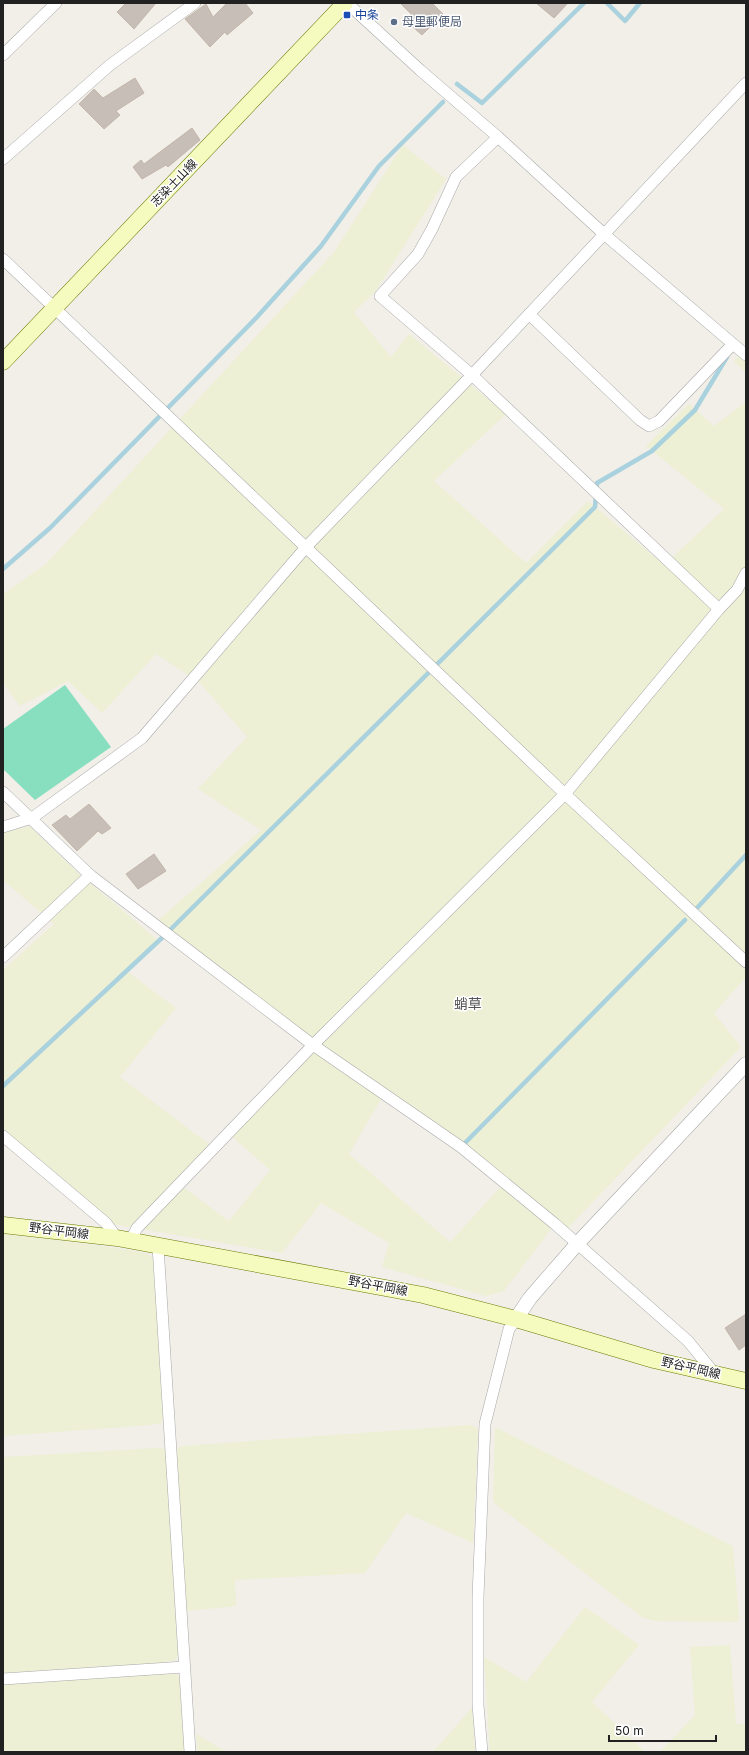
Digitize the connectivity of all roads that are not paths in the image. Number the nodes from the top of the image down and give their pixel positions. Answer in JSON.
{"nodes":[{"id":1,"x":56,"y":3,"type":"edge"},
{"id":2,"x":195,"y":3,"type":"edge"},
{"id":3,"x":346,"y":3,"type":"edge"},
{"id":4,"x":3,"y":55,"type":"edge"},
{"id":5,"x":746,"y":83,"type":"edge"},
{"id":6,"x":498,"y":138,"type":"junction"},
{"id":7,"x":3,"y":159,"type":"edge"},
{"id":8,"x":604,"y":234,"type":"junction"},
{"id":9,"x":3,"y":259,"type":"edge"},
{"id":10,"x":54,"y":309,"type":"junction"},
{"id":11,"x":529,"y":314,"type":"junction"},
{"id":12,"x":733,"y":344,"type":"junction"},
{"id":13,"x":746,"y":355,"type":"edge"},
{"id":14,"x":3,"y":362,"type":"edge"},
{"id":15,"x":472,"y":375,"type":"junction"},
{"id":16,"x":307,"y":546,"type":"junction"},
{"id":17,"x":746,"y":573,"type":"edge"},
{"id":18,"x":719,"y":610,"type":"junction"},
{"id":19,"x":3,"y":792,"type":"edge"},
{"id":20,"x":565,"y":794,"type":"junction"},
{"id":21,"x":32,"y":818,"type":"junction"},
{"id":22,"x":3,"y":827,"type":"edge"},
{"id":23,"x":90,"y":875,"type":"junction"},
{"id":24,"x":3,"y":957,"type":"edge"},
{"id":25,"x":746,"y":962,"type":"edge"},
{"id":26,"x":313,"y":1045,"type":"junction"},
{"id":27,"x":746,"y":1064,"type":"edge"},
{"id":28,"x":3,"y":1136,"type":"edge"},
{"id":29,"x":3,"y":1225,"type":"edge"},
{"id":30,"x":123,"y":1240,"type":"junction"},
{"id":31,"x":577,"y":1244,"type":"junction"},
{"id":32,"x":158,"y":1246,"type":"junction"},
{"id":33,"x":516,"y":1319,"type":"junction"},
{"id":34,"x":715,"y":1374,"type":"junction"},
{"id":35,"x":746,"y":1381,"type":"edge"},
{"id":36,"x":184,"y":1667,"type":"junction"},
{"id":37,"x":3,"y":1679,"type":"edge"},
{"id":38,"x":190,"y":1752,"type":"edge"},
{"id":39,"x":482,"y":1752,"type":"edge"}],
"edges":[{"from":1,"to":4,"type":"street"},
{"from":2,"to":7,"type":"street"},
{"from":3,"to":6,"type":"street"},
{"from":3,"to":10,"type":"main road","name":"志染土山線"},
{"from":5,"to":8,"type":"street"},
{"from":6,"to":8,"type":"street"},
{"from":6,"to":15,"type":"street"},
{"from":8,"to":11,"type":"street"},
{"from":8,"to":12,"type":"street"},
{"from":9,"to":10,"type":"street"},
{"from":10,"to":14,"type":"main road","name":"志染土山線"},
{"from":10,"to":16,"type":"street"},
{"from":11,"to":12,"type":"street"},
{"from":11,"to":15,"type":"street"},
{"from":12,"to":13,"type":"street"},
{"from":15,"to":16,"type":"street"},
{"from":15,"to":18,"type":"street"},
{"from":16,"to":20,"type":"street"},
{"from":16,"to":21,"type":"street"},
{"from":17,"to":18,"type":"street"},
{"from":18,"to":20,"type":"street"},
{"from":19,"to":21,"type":"street"},
{"from":20,"to":25,"type":"street"},
{"from":20,"to":26,"type":"street"},
{"from":21,"to":22,"type":"street"},
{"from":21,"to":23,"type":"street"},
{"from":23,"to":24,"type":"street"},
{"from":23,"to":26,"type":"street"},
{"from":26,"to":30,"type":"street"},
{"from":26,"to":31,"type":"street"},
{"from":27,"to":31,"type":"street"},
{"from":28,"to":30,"type":"street"},
{"from":29,"to":30,"type":"main road","name":"野谷平岡線"},
{"from":30,"to":32,"type":"main road","name":"野谷平岡線"},
{"from":31,"to":33,"type":"street"},
{"from":31,"to":34,"type":"street"},
{"from":32,"to":33,"type":"main road","name":"野谷平岡線"},
{"from":32,"to":36,"type":"street"},
{"from":33,"to":34,"type":"main road","name":"野谷平岡線"},
{"from":33,"to":39,"type":"street"},
{"from":34,"to":35,"type":"main road","name":"野谷平岡線"},
{"from":36,"to":37,"type":"street"},
{"from":36,"to":38,"type":"street"}]}
